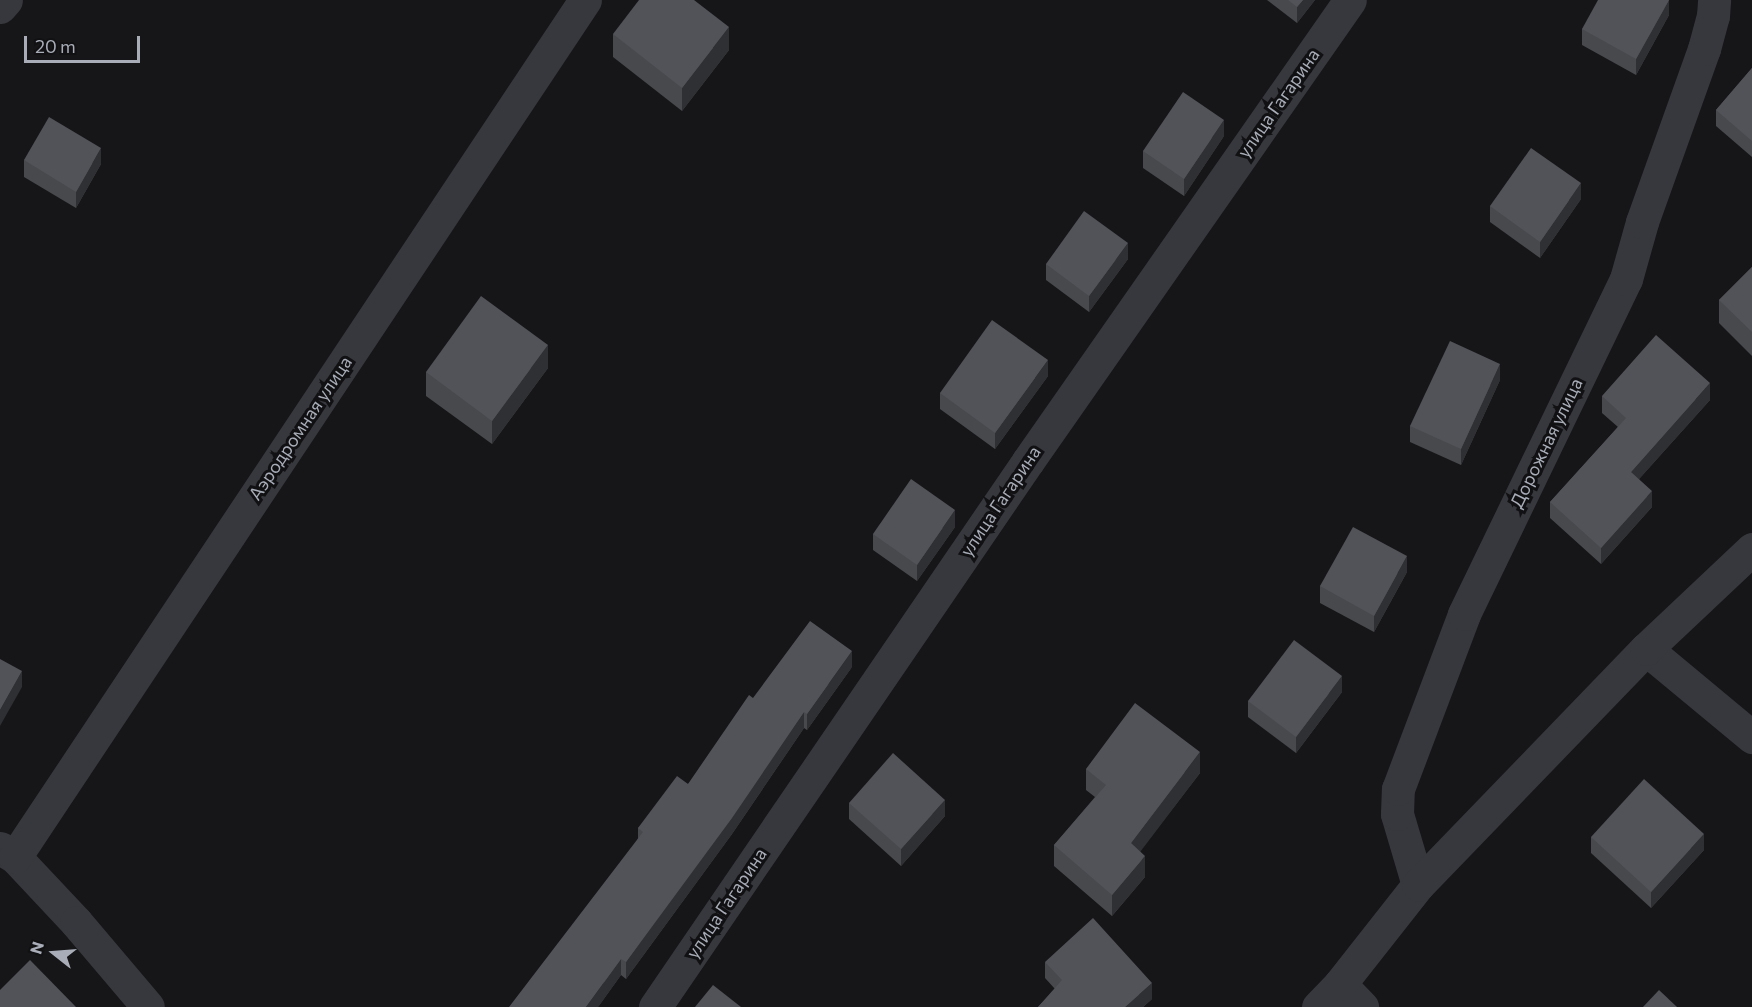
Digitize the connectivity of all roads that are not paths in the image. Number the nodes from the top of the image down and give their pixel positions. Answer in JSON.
{"nodes":[{"id":1,"x":6,"y":0,"type":"edge"},
{"id":2,"x":585,"y":0,"type":"edge"},
{"id":3,"x":1350,"y":0,"type":"edge"},
{"id":4,"x":1714,"y":0,"type":"edge"},
{"id":5,"x":0,"y":7,"type":"edge"},
{"id":6,"x":1752,"y":549,"type":"edge"},
{"id":7,"x":1646,"y":649,"type":"junction"},
{"id":8,"x":1752,"y":737,"type":"edge"},
{"id":9,"x":7,"y":852,"type":"edge"},
{"id":10,"x":1418,"y":885,"type":"junction"},
{"id":11,"x":1340,"y":999,"type":"edge"},
{"id":12,"x":148,"y":1007,"type":"edge"},
{"id":13,"x":656,"y":1007,"type":"edge"}],
"edges":[{"from":1,"to":5,"type":"street"},
{"from":2,"to":9,"type":"street","name":"Аэродромная улица"},
{"from":3,"to":13,"type":"street","name":"улица Гагарина"},
{"from":4,"to":10,"type":"street","name":"Дорожная улица"},
{"from":6,"to":7,"type":"street"},
{"from":7,"to":8,"type":"street"},
{"from":7,"to":10,"type":"street"},
{"from":9,"to":12,"type":"street"},
{"from":10,"to":11,"type":"street"}]}
